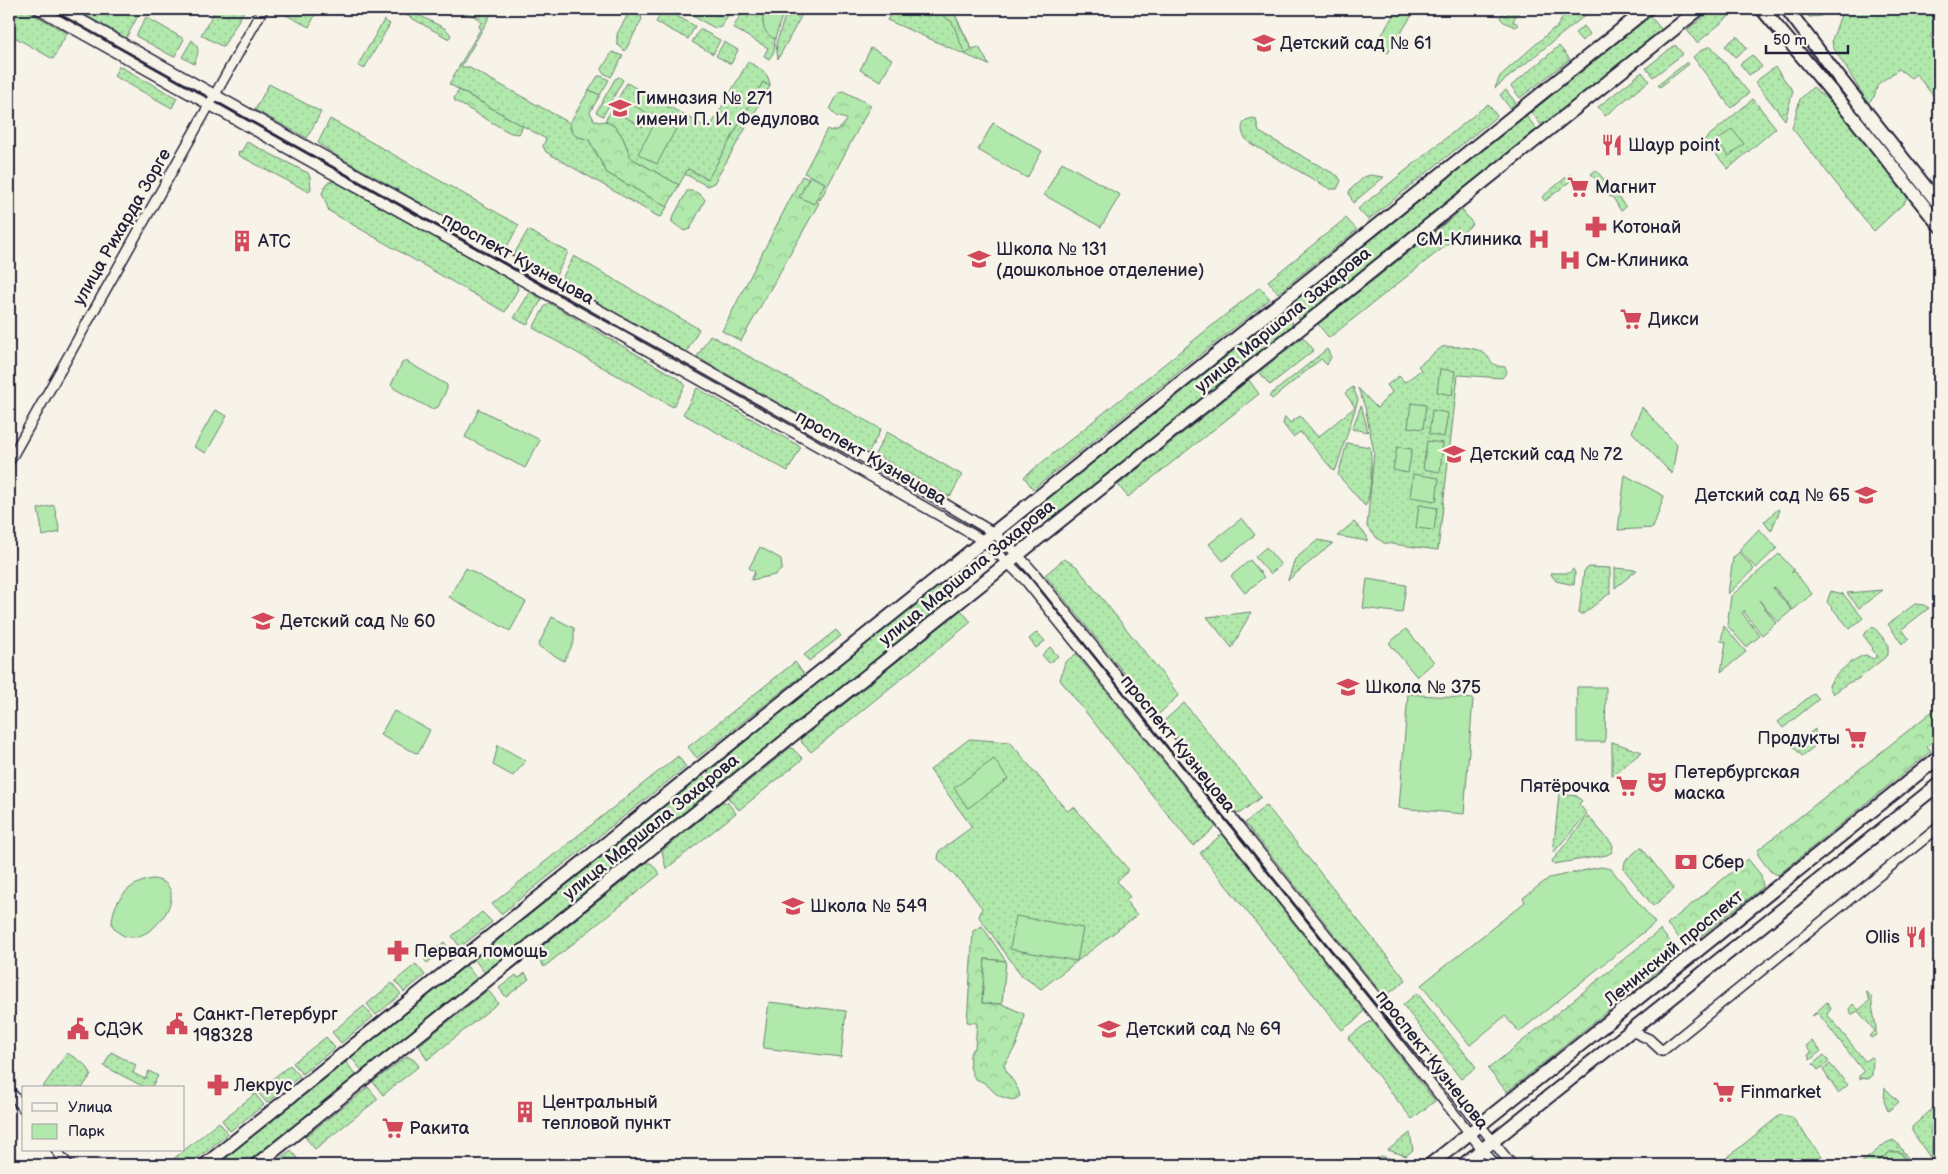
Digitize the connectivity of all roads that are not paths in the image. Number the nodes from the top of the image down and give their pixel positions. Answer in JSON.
{"nodes":[{"id":1,"x":38,"y":9,"type":"edge"},
{"id":2,"x":62,"y":9,"type":"edge"},
{"id":3,"x":263,"y":9,"type":"edge"},
{"id":4,"x":1647,"y":9,"type":"edge"},
{"id":5,"x":1699,"y":9,"type":"edge"},
{"id":6,"x":1762,"y":9,"type":"edge"},
{"id":7,"x":1787,"y":9,"type":"edge"},
{"id":8,"x":216,"y":94,"type":"junction"},
{"id":9,"x":210,"y":104,"type":"junction"},
{"id":10,"x":1939,"y":204,"type":"edge"},
{"id":11,"x":1939,"y":225,"type":"edge"},
{"id":12,"x":9,"y":462,"type":"edge"},
{"id":13,"x":989,"y":537,"type":"junction"},
{"id":14,"x":1013,"y":558,"type":"junction"},
{"id":15,"x":1939,"y":757,"type":"edge"},
{"id":16,"x":1939,"y":784,"type":"edge"},
{"id":17,"x":1939,"y":826,"type":"edge"},
{"id":18,"x":1630,"y":1031,"type":"junction"},
{"id":19,"x":9,"y":1090,"type":"edge"},
{"id":20,"x":22,"y":1106,"type":"edge"},
{"id":21,"x":1474,"y":1129,"type":"junction"},
{"id":22,"x":1487,"y":1146,"type":"junction"},
{"id":23,"x":58,"y":1152,"type":"edge"},
{"id":24,"x":68,"y":1165,"type":"edge"},
{"id":25,"x":205,"y":1165,"type":"edge"},
{"id":26,"x":256,"y":1165,"type":"edge"},
{"id":27,"x":1430,"y":1165,"type":"edge"},
{"id":28,"x":1463,"y":1165,"type":"edge"},
{"id":29,"x":1495,"y":1165,"type":"edge"},
{"id":30,"x":1512,"y":1165,"type":"edge"}],
"edges":[{"from":1,"to":9,"type":"street","name":"проспект Кузнецова"},
{"from":2,"to":8,"type":"street","name":"проспект Кузнецова"},
{"from":3,"to":8,"type":"street","name":"улица Рихарда Зорге"},
{"from":4,"to":13,"type":"street","name":"улица Маршала Захарова"},
{"from":5,"to":14,"type":"street","name":"улица Маршала Захарова"},
{"from":6,"to":11,"type":"street"},
{"from":7,"to":10,"type":"street"},
{"from":8,"to":9,"type":"street","name":"улица Рихарда Зорге"},
{"from":8,"to":13,"type":"street","name":"проспект Кузнецова"},
{"from":9,"to":12,"type":"street","name":"улица Рихарда Зорге"},
{"from":9,"to":13,"type":"street","name":"проспект Кузнецова"},
{"from":13,"to":14,"type":"street","name":"проспект Кузнецова"},
{"from":13,"to":25,"type":"street","name":"улица Маршала Захарова"},
{"from":14,"to":21,"type":"street","name":"проспект Кузнецова"},
{"from":14,"to":26,"type":"street","name":"улица Маршала Захарова"},
{"from":15,"to":21,"type":"street","name":"Ленинский проспект"},
{"from":16,"to":18,"type":"street","name":"Ленинский проспект"},
{"from":17,"to":18,"type":"street"},
{"from":18,"to":22,"type":"street","name":"Ленинский проспект"},
{"from":19,"to":20,"type":"street"},
{"from":21,"to":22,"type":"street","name":"проспект Кузнецова"},
{"from":21,"to":27,"type":"street","name":"Ленинский проспект"},
{"from":22,"to":28,"type":"street","name":"Ленинский проспект"},
{"from":22,"to":29,"type":"street","name":"проспект Кузнецова"},
{"from":22,"to":30,"type":"street","name":"проспект Кузнецова"},
{"from":23,"to":24,"type":"street"}]}
